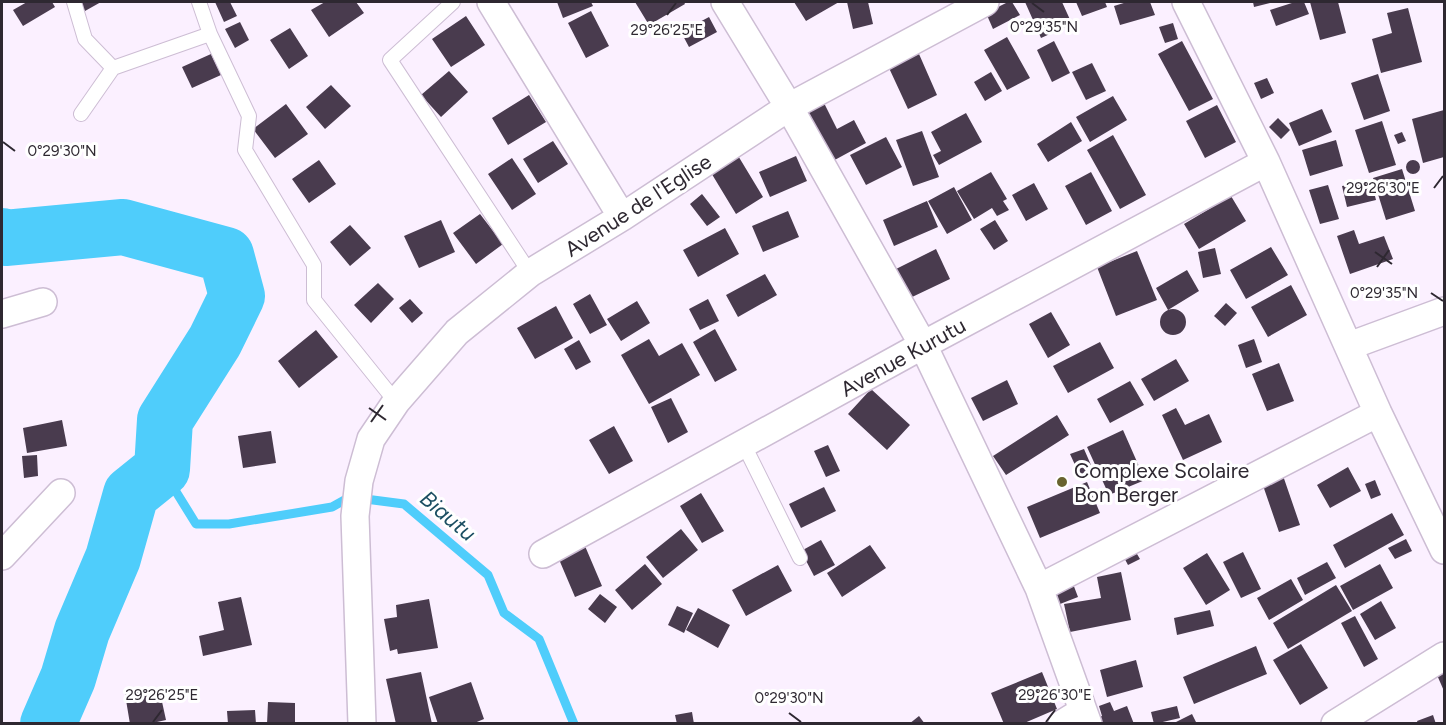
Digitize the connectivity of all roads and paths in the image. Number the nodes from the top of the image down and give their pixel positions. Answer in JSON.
{"nodes":[{"id":1,"x":74,"y":2,"type":"edge"},
{"id":2,"x":199,"y":2,"type":"edge"},
{"id":3,"x":453,"y":2,"type":"edge"},
{"id":4,"x":491,"y":2,"type":"edge"},
{"id":5,"x":725,"y":2,"type":"edge"},
{"id":6,"x":985,"y":2,"type":"edge"},
{"id":7,"x":1186,"y":2,"type":"edge"},
{"id":8,"x":210,"y":34,"type":"junction"},
{"id":9,"x":113,"y":68,"type":"junction"},
{"id":10,"x":789,"y":107,"type":"junction"},
{"id":11,"x":81,"y":114,"type":"dead end"},
{"id":12,"x":1266,"y":162,"type":"junction"},
{"id":13,"x":622,"y":217,"type":"junction"},
{"id":14,"x":530,"y":273,"type":"junction"},
{"id":15,"x":44,"y":302,"type":"dead end"},
{"id":16,"x":1444,"y":311,"type":"edge"},
{"id":17,"x":2,"y":314,"type":"edge"},
{"id":18,"x":923,"y":345,"type":"junction"},
{"id":19,"x":1349,"y":346,"type":"junction"},
{"id":20,"x":396,"y":402,"type":"junction"},
{"id":21,"x":1378,"y":413,"type":"junction"},
{"id":22,"x":744,"y":445,"type":"junction"},
{"id":23,"x":61,"y":493,"type":"dead end"},
{"id":24,"x":1444,"y":550,"type":"edge"},
{"id":25,"x":543,"y":554,"type":"dead end"},
{"id":26,"x":2,"y":556,"type":"edge"},
{"id":27,"x":800,"y":558,"type":"dead end"},
{"id":28,"x":1039,"y":588,"type":"junction"},
{"id":29,"x":1444,"y":656,"type":"edge"},
{"id":30,"x":1078,"y":719,"type":"edge"},
{"id":31,"x":362,"y":723,"type":"edge"},
{"id":32,"x":1335,"y":723,"type":"edge"}],
"edges":[{"from":1,"to":9,"type":"lane"},
{"from":2,"to":8,"type":"lane"},
{"from":3,"to":14,"type":"lane"},
{"from":4,"to":13,"type":"street"},
{"from":5,"to":10,"type":"street"},
{"from":6,"to":10,"type":"street","name":"Avenue de l'Eglise"},
{"from":7,"to":12,"type":"street"},
{"from":8,"to":9,"type":"lane"},
{"from":8,"to":20,"type":"lane"},
{"from":9,"to":11,"type":"lane"},
{"from":10,"to":13,"type":"street","name":"Avenue de l'Eglise"},
{"from":10,"to":18,"type":"street"},
{"from":12,"to":18,"type":"street","name":"Avenue Kurutu"},
{"from":12,"to":19,"type":"street"},
{"from":13,"to":14,"type":"street","name":"Avenue de l'Eglise"},
{"from":14,"to":20,"type":"street","name":"Avenue de l'Eglise"},
{"from":15,"to":17,"type":"street"},
{"from":16,"to":19,"type":"street"},
{"from":18,"to":22,"type":"street","name":"Avenue Kurutu"},
{"from":18,"to":28,"type":"street"},
{"from":19,"to":21,"type":"street"},
{"from":20,"to":31,"type":"street","name":"Avenue de l'Eglise"},
{"from":21,"to":24,"type":"street"},
{"from":21,"to":28,"type":"street"},
{"from":22,"to":25,"type":"street","name":"Avenue Kurutu"},
{"from":22,"to":27,"type":"lane"},
{"from":23,"to":26,"type":"street"},
{"from":28,"to":30,"type":"street"},
{"from":29,"to":32,"type":"street"}]}
